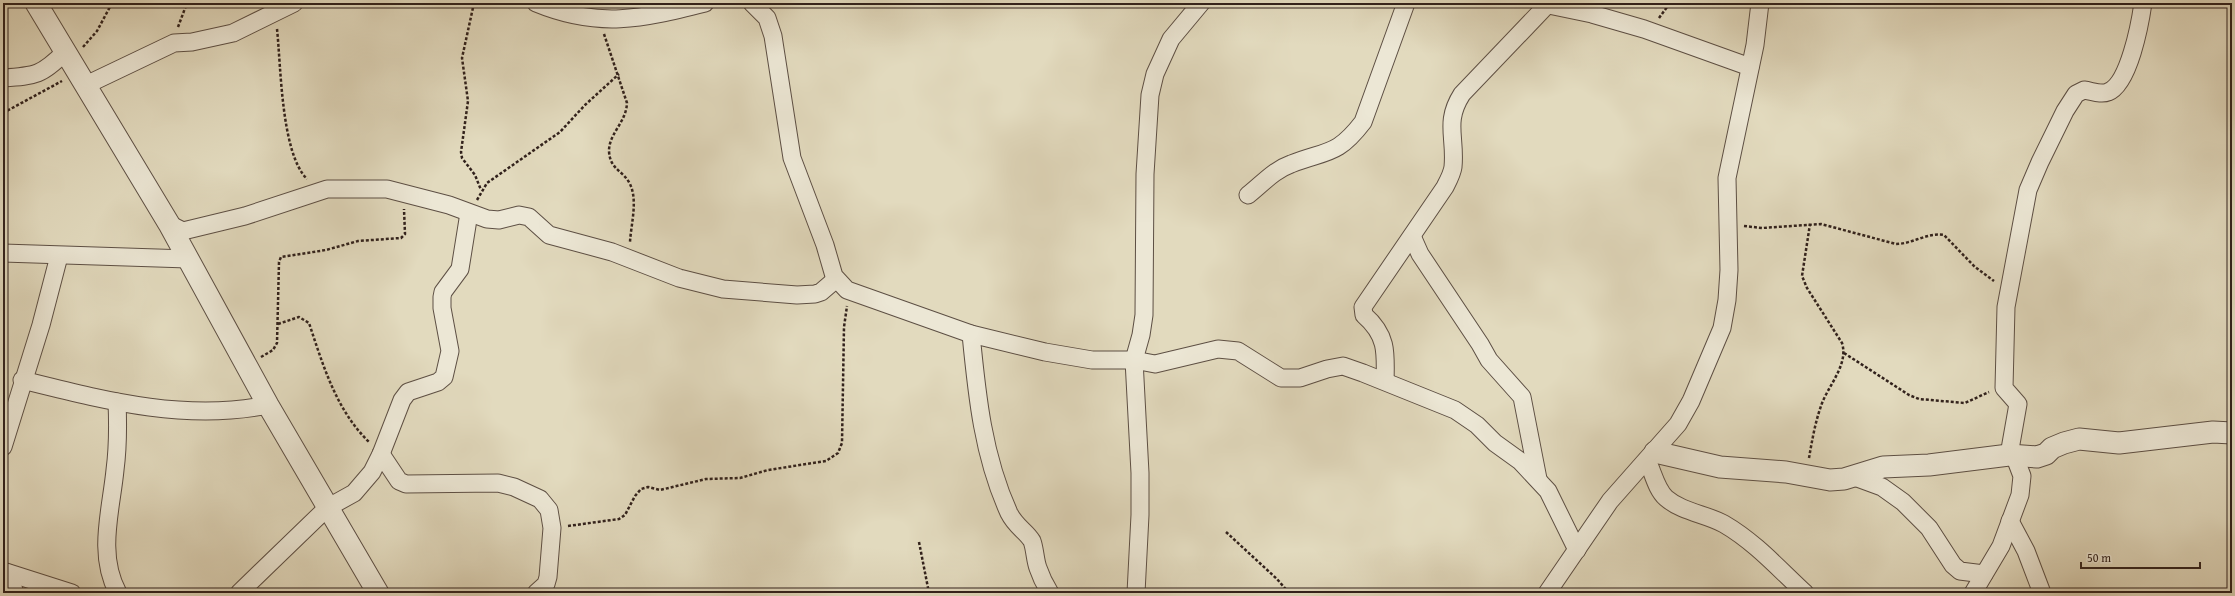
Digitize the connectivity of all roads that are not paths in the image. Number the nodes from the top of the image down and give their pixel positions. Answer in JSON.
{"nodes":[{"id":1,"x":36,"y":3,"type":"edge"},
{"id":2,"x":294,"y":3,"type":"edge"},
{"id":3,"x":536,"y":3,"type":"edge"},
{"id":4,"x":704,"y":3,"type":"edge"},
{"id":5,"x":752,"y":3,"type":"edge"},
{"id":6,"x":1201,"y":3,"type":"edge"},
{"id":7,"x":1406,"y":3,"type":"edge"},
{"id":8,"x":1539,"y":3,"type":"edge"},
{"id":9,"x":1548,"y":3,"type":"edge"},
{"id":10,"x":1760,"y":3,"type":"edge"},
{"id":11,"x":2142,"y":3,"type":"edge"},
{"id":12,"x":75,"y":67,"type":"junction"},
{"id":13,"x":1750,"y":67,"type":"junction"},
{"id":14,"x":3,"y":78,"type":"edge"},
{"id":15,"x":1248,"y":195,"type":"dead end"},
{"id":16,"x":470,"y":213,"type":"junction"},
{"id":17,"x":169,"y":224,"type":"junction"},
{"id":18,"x":1412,"y":236,"type":"junction"},
{"id":19,"x":3,"y":253,"type":"edge"},
{"id":20,"x":59,"y":256,"type":"junction"},
{"id":21,"x":188,"y":259,"type":"junction"},
{"id":22,"x":835,"y":280,"type":"junction"},
{"id":23,"x":971,"y":334,"type":"junction"},
{"id":24,"x":1134,"y":360,"type":"junction"},
{"id":25,"x":22,"y":380,"type":"junction"},
{"id":26,"x":1385,"y":382,"type":"junction"},
{"id":27,"x":117,"y":402,"type":"junction"},
{"id":28,"x":268,"y":405,"type":"junction"},
{"id":29,"x":2232,"y":433,"type":"edge"},
{"id":30,"x":3,"y":447,"type":"edge"},
{"id":31,"x":381,"y":454,"type":"junction"},
{"id":32,"x":2011,"y":455,"type":"junction"},
{"id":33,"x":1651,"y":456,"type":"junction"},
{"id":34,"x":1852,"y":476,"type":"junction"},
{"id":35,"x":1538,"y":479,"type":"junction"},
{"id":36,"x":327,"y":508,"type":"junction"},
{"id":37,"x":2010,"y":521,"type":"junction"},
{"id":38,"x":1577,"y":550,"type":"junction"},
{"id":39,"x":6,"y":572,"type":"edge"},
{"id":40,"x":1984,"y":574,"type":"junction"},
{"id":41,"x":15,"y":593,"type":"edge"},
{"id":42,"x":72,"y":593,"type":"edge"},
{"id":43,"x":118,"y":593,"type":"edge"},
{"id":44,"x":239,"y":593,"type":"edge"},
{"id":45,"x":378,"y":593,"type":"edge"},
{"id":46,"x":536,"y":593,"type":"edge"},
{"id":47,"x":1050,"y":593,"type":"edge"},
{"id":48,"x":1136,"y":593,"type":"edge"},
{"id":49,"x":1547,"y":593,"type":"edge"},
{"id":50,"x":1805,"y":593,"type":"edge"},
{"id":51,"x":1973,"y":593,"type":"edge"},
{"id":52,"x":2042,"y":593,"type":"edge"}],
"edges":[{"from":1,"to":12,"type":"street"},
{"from":2,"to":12,"type":"street"},
{"from":3,"to":4,"type":"street"},
{"from":5,"to":22,"type":"street"},
{"from":6,"to":24,"type":"street"},
{"from":7,"to":15,"type":"street"},
{"from":8,"to":9,"type":"street"},
{"from":9,"to":13,"type":"street"},
{"from":9,"to":18,"type":"street"},
{"from":10,"to":13,"type":"street"},
{"from":11,"to":32,"type":"street"},
{"from":12,"to":14,"type":"street"},
{"from":12,"to":17,"type":"street"},
{"from":13,"to":33,"type":"street"},
{"from":16,"to":17,"type":"street"},
{"from":16,"to":22,"type":"street"},
{"from":16,"to":31,"type":"street"},
{"from":17,"to":21,"type":"street"},
{"from":18,"to":26,"type":"street"},
{"from":18,"to":35,"type":"street"},
{"from":19,"to":20,"type":"street"},
{"from":20,"to":21,"type":"street"},
{"from":20,"to":25,"type":"street"},
{"from":21,"to":28,"type":"street"},
{"from":22,"to":23,"type":"street"},
{"from":23,"to":24,"type":"street"},
{"from":23,"to":47,"type":"street"},
{"from":24,"to":26,"type":"street"},
{"from":24,"to":48,"type":"street"},
{"from":25,"to":27,"type":"street"},
{"from":25,"to":30,"type":"street"},
{"from":26,"to":35,"type":"street"},
{"from":27,"to":28,"type":"street"},
{"from":27,"to":43,"type":"street"},
{"from":28,"to":36,"type":"street"},
{"from":29,"to":32,"type":"street"},
{"from":31,"to":36,"type":"street"},
{"from":31,"to":46,"type":"street"},
{"from":32,"to":34,"type":"street"},
{"from":32,"to":37,"type":"street"},
{"from":33,"to":34,"type":"street"},
{"from":33,"to":38,"type":"street"},
{"from":33,"to":50,"type":"street"},
{"from":34,"to":40,"type":"street"},
{"from":35,"to":38,"type":"street"},
{"from":36,"to":44,"type":"street"},
{"from":36,"to":45,"type":"street"},
{"from":37,"to":40,"type":"street"},
{"from":37,"to":52,"type":"street"},
{"from":38,"to":49,"type":"street"},
{"from":39,"to":41,"type":"street"},
{"from":39,"to":42,"type":"street"},
{"from":40,"to":51,"type":"street"}]}
